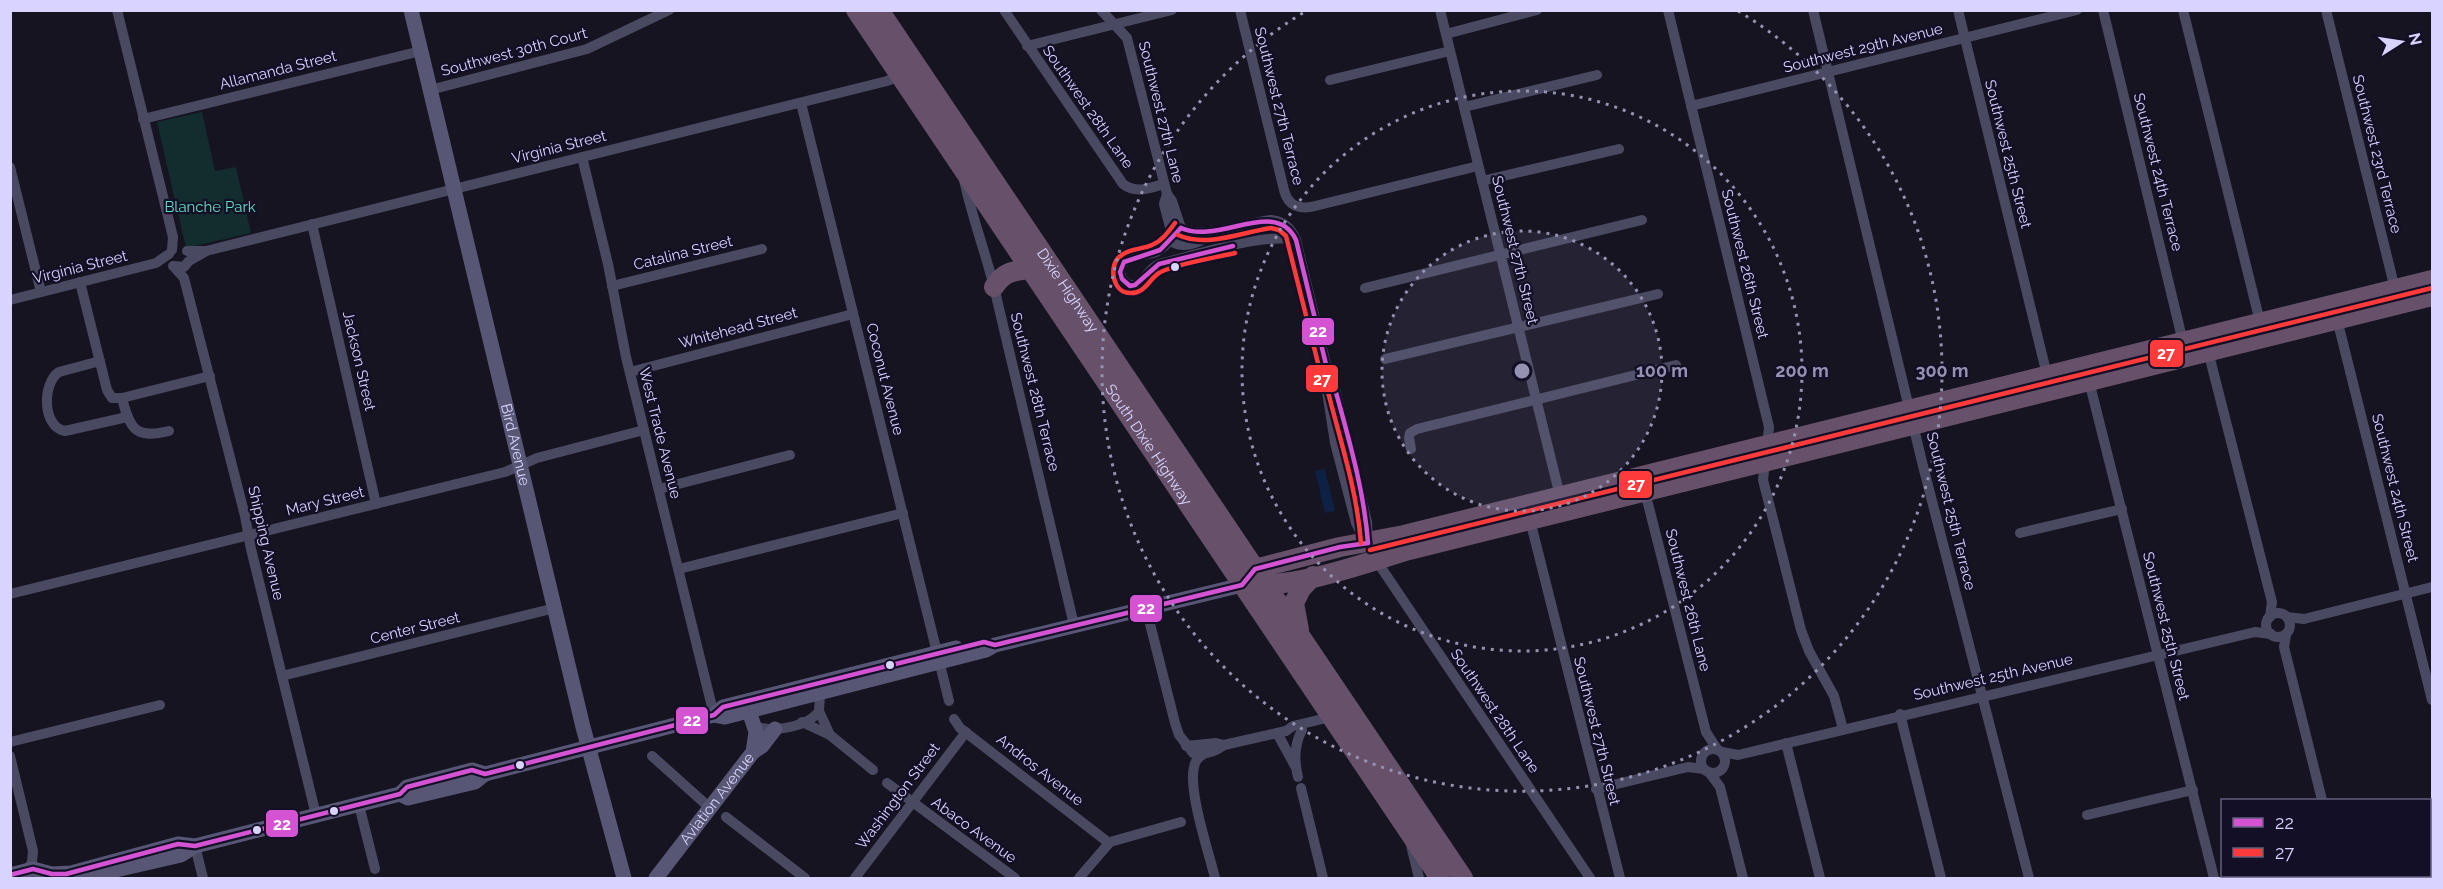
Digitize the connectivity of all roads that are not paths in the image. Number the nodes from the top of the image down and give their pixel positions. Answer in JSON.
{"nodes":[{"id":1,"x":117,"y":10,"type":"edge"},
{"id":2,"x":411,"y":10,"type":"edge"},
{"id":3,"x":669,"y":10,"type":"edge"},
{"id":4,"x":856,"y":10,"type":"edge"},
{"id":5,"x":879,"y":10,"type":"edge"},
{"id":6,"x":1004,"y":10,"type":"edge"},
{"id":7,"x":1101,"y":10,"type":"edge"},
{"id":8,"x":1172,"y":10,"type":"edge"},
{"id":9,"x":1240,"y":10,"type":"edge"},
{"id":10,"x":1440,"y":10,"type":"edge"},
{"id":11,"x":1537,"y":10,"type":"edge"},
{"id":12,"x":1668,"y":10,"type":"edge"},
{"id":13,"x":1813,"y":10,"type":"edge"},
{"id":14,"x":1958,"y":10,"type":"edge"},
{"id":15,"x":2077,"y":10,"type":"edge"},
{"id":16,"x":2103,"y":10,"type":"edge"},
{"id":17,"x":2183,"y":10,"type":"edge"},
{"id":18,"x":2326,"y":10,"type":"edge"},
{"id":19,"x":1115,"y":25,"type":"junction"},
{"id":20,"x":1446,"y":34,"type":"junction"},
{"id":21,"x":1965,"y":38,"type":"junction"},
{"id":22,"x":1027,"y":46,"type":"junction"},
{"id":23,"x":421,"y":51,"type":"junction"},
{"id":24,"x":1450,"y":51,"type":"junction"},
{"id":25,"x":908,"y":71,"type":"junction"},
{"id":26,"x":1828,"y":72,"type":"junction"},
{"id":27,"x":1597,"y":75,"type":"dead end"},
{"id":28,"x":1330,"y":80,"type":"dead end"},
{"id":29,"x":430,"y":90,"type":"junction"},
{"id":30,"x":801,"y":103,"type":"junction"},
{"id":31,"x":1691,"y":106,"type":"junction"},
{"id":32,"x":1464,"y":107,"type":"junction"},
{"id":33,"x":143,"y":119,"type":"junction"},
{"id":34,"x":1618,"y":149,"type":"dead end"},
{"id":35,"x":582,"y":157,"type":"junction"},
{"id":36,"x":1478,"y":166,"type":"junction"},
{"id":37,"x":10,"y":167,"type":"edge"},
{"id":38,"x":962,"y":168,"type":"junction"},
{"id":39,"x":1482,"y":182,"type":"junction"},
{"id":40,"x":454,"y":189,"type":"junction"},
{"id":41,"x":1166,"y":189,"type":"junction"},
{"id":42,"x":1642,"y":220,"type":"dead end"},
{"id":43,"x":312,"y":224,"type":"junction"},
{"id":44,"x":1181,"y":228,"type":"junction"},
{"id":45,"x":1215,"y":232,"type":"junction"},
{"id":46,"x":1171,"y":239,"type":"junction"},
{"id":47,"x":1296,"y":240,"type":"junction"},
{"id":48,"x":762,"y":249,"type":"dead end"},
{"id":49,"x":1501,"y":254,"type":"junction"},
{"id":50,"x":179,"y":258,"type":"junction"},
{"id":51,"x":1031,"y":269,"type":"junction"},
{"id":52,"x":2433,"y":280,"type":"edge"},
{"id":53,"x":80,"y":282,"type":"junction"},
{"id":54,"x":612,"y":286,"type":"junction"},
{"id":55,"x":994,"y":287,"type":"junction"},
{"id":56,"x":1365,"y":288,"type":"dead end"},
{"id":57,"x":41,"y":292,"type":"junction"},
{"id":58,"x":1658,"y":294,"type":"dead end"},
{"id":59,"x":2433,"y":296,"type":"edge"},
{"id":60,"x":2396,"y":297,"type":"junction"},
{"id":61,"x":10,"y":300,"type":"edge"},
{"id":62,"x":853,"y":314,"type":"junction"},
{"id":63,"x":2337,"y":319,"type":"junction"},
{"id":64,"x":2260,"y":322,"type":"junction"},
{"id":65,"x":1519,"y":327,"type":"junction"},
{"id":66,"x":2228,"y":330,"type":"junction"},
{"id":67,"x":2183,"y":342,"type":"junction"},
{"id":68,"x":2208,"y":351,"type":"junction"},
{"id":69,"x":1385,"y":359,"type":"dead end"},
{"id":70,"x":100,"y":361,"type":"junction"},
{"id":71,"x":2169,"y":361,"type":"junction"},
{"id":72,"x":1676,"y":365,"type":"dead end"},
{"id":73,"x":630,"y":372,"type":"junction"},
{"id":74,"x":2047,"y":375,"type":"junction"},
{"id":75,"x":210,"y":376,"type":"junction"},
{"id":76,"x":2089,"y":381,"type":"junction"},
{"id":77,"x":122,"y":398,"type":"junction"},
{"id":78,"x":1537,"y":400,"type":"junction"},
{"id":79,"x":127,"y":417,"type":"junction"},
{"id":80,"x":1912,"y":417,"type":"junction"},
{"id":81,"x":644,"y":430,"type":"junction"},
{"id":82,"x":170,"y":431,"type":"dead end"},
{"id":83,"x":1411,"y":449,"type":"dead end"},
{"id":84,"x":1766,"y":453,"type":"junction"},
{"id":85,"x":790,"y":455,"type":"dead end"},
{"id":86,"x":520,"y":465,"type":"junction"},
{"id":87,"x":1643,"y":484,"type":"junction"},
{"id":88,"x":658,"y":489,"type":"junction"},
{"id":89,"x":1560,"y":496,"type":"junction"},
{"id":90,"x":376,"y":504,"type":"junction"},
{"id":91,"x":1592,"y":505,"type":"junction"},
{"id":92,"x":2122,"y":509,"type":"junction"},
{"id":93,"x":903,"y":513,"type":"junction"},
{"id":94,"x":1537,"y":518,"type":"junction"},
{"id":95,"x":2020,"y":533,"type":"dead end"},
{"id":96,"x":249,"y":536,"type":"junction"},
{"id":97,"x":1372,"y":551,"type":"junction"},
{"id":98,"x":679,"y":569,"type":"junction"},
{"id":99,"x":1255,"y":569,"type":"junction"},
{"id":100,"x":1313,"y":576,"type":"junction"},
{"id":101,"x":1242,"y":585,"type":"junction"},
{"id":102,"x":1266,"y":586,"type":"junction"},
{"id":103,"x":2433,"y":587,"type":"edge"},
{"id":104,"x":10,"y":594,"type":"edge"},
{"id":105,"x":2406,"y":594,"type":"junction"},
{"id":106,"x":555,"y":608,"type":"junction"},
{"id":107,"x":1146,"y":608,"type":"junction"},
{"id":108,"x":2276,"y":617,"type":"junction"},
{"id":109,"x":2304,"y":619,"type":"junction"},
{"id":110,"x":1074,"y":626,"type":"junction"},
{"id":111,"x":2255,"y":632,"type":"junction"},
{"id":112,"x":2281,"y":634,"type":"junction"},
{"id":113,"x":1299,"y":636,"type":"junction"},
{"id":114,"x":2157,"y":655,"type":"junction"},
{"id":115,"x":938,"y":658,"type":"junction"},
{"id":116,"x":282,"y":676,"type":"junction"},
{"id":117,"x":820,"y":694,"type":"junction"},
{"id":118,"x":1982,"y":695,"type":"junction"},
{"id":119,"x":760,"y":697,"type":"junction"},
{"id":120,"x":2433,"y":700,"type":"edge"},
{"id":121,"x":949,"y":701,"type":"dead end"},
{"id":122,"x":160,"y":705,"type":"dead end"},
{"id":123,"x":749,"y":711,"type":"junction"},
{"id":124,"x":819,"y":711,"type":"junction"},
{"id":125,"x":1900,"y":714,"type":"junction"},
{"id":126,"x":714,"y":715,"type":"junction"},
{"id":127,"x":954,"y":719,"type":"dead end"},
{"id":128,"x":1333,"y":721,"type":"junction"},
{"id":129,"x":802,"y":722,"type":"junction"},
{"id":130,"x":754,"y":726,"type":"junction"},
{"id":131,"x":776,"y":729,"type":"junction"},
{"id":132,"x":1843,"y":729,"type":"junction"},
{"id":133,"x":1302,"y":730,"type":"junction"},
{"id":134,"x":1363,"y":730,"type":"junction"},
{"id":135,"x":966,"y":732,"type":"junction"},
{"id":136,"x":1282,"y":732,"type":"junction"},
{"id":137,"x":1706,"y":732,"type":"junction"},
{"id":138,"x":830,"y":735,"type":"junction"},
{"id":139,"x":10,"y":742,"type":"edge"},
{"id":140,"x":1786,"y":743,"type":"junction"},
{"id":141,"x":1224,"y":745,"type":"junction"},
{"id":142,"x":1186,"y":746,"type":"junction"},
{"id":143,"x":590,"y":747,"type":"junction"},
{"id":144,"x":1720,"y":751,"type":"junction"},
{"id":145,"x":753,"y":752,"type":"junction"},
{"id":146,"x":1205,"y":753,"type":"junction"},
{"id":147,"x":1738,"y":755,"type":"junction"},
{"id":148,"x":10,"y":756,"type":"edge"},
{"id":149,"x":652,"y":756,"type":"dead end"},
{"id":150,"x":1705,"y":763,"type":"junction"},
{"id":151,"x":1724,"y":766,"type":"junction"},
{"id":152,"x":873,"y":770,"type":"dead end"},
{"id":153,"x":1298,"y":777,"type":"junction"},
{"id":154,"x":887,"y":783,"type":"dead end"},
{"id":155,"x":1720,"y":787,"type":"junction"},
{"id":156,"x":1596,"y":789,"type":"junction"},
{"id":157,"x":2193,"y":790,"type":"junction"},
{"id":158,"x":2322,"y":799,"type":"edge"},
{"id":159,"x":912,"y":803,"type":"junction"},
{"id":160,"x":359,"y":805,"type":"junction"},
{"id":161,"x":710,"y":808,"type":"junction"},
{"id":162,"x":316,"y":815,"type":"junction"},
{"id":163,"x":2087,"y":815,"type":"dead end"},
{"id":164,"x":726,"y":817,"type":"dead end"},
{"id":165,"x":1181,"y":822,"type":"dead end"},
{"id":166,"x":1409,"y":832,"type":"junction"},
{"id":167,"x":1109,"y":843,"type":"junction"},
{"id":168,"x":195,"y":846,"type":"junction"},
{"id":169,"x":375,"y":869,"type":"dead end"},
{"id":170,"x":27,"y":871,"type":"junction"},
{"id":171,"x":10,"y":875,"type":"edge"},
{"id":172,"x":47,"y":875,"type":"edge"},
{"id":173,"x":81,"y":879,"type":"edge"},
{"id":174,"x":203,"y":879,"type":"edge"},
{"id":175,"x":624,"y":879,"type":"edge"},
{"id":176,"x":656,"y":879,"type":"edge"},
{"id":177,"x":805,"y":879,"type":"edge"},
{"id":178,"x":855,"y":879,"type":"edge"},
{"id":179,"x":1015,"y":879,"type":"edge"},
{"id":180,"x":1079,"y":879,"type":"edge"},
{"id":181,"x":1215,"y":879,"type":"edge"},
{"id":182,"x":1323,"y":879,"type":"edge"},
{"id":183,"x":1419,"y":879,"type":"edge"},
{"id":184,"x":1440,"y":879,"type":"edge"},
{"id":185,"x":1463,"y":879,"type":"edge"},
{"id":186,"x":1590,"y":879,"type":"edge"},
{"id":187,"x":1620,"y":879,"type":"edge"},
{"id":188,"x":1743,"y":879,"type":"edge"},
{"id":189,"x":1820,"y":879,"type":"edge"},
{"id":190,"x":1941,"y":879,"type":"edge"},
{"id":191,"x":2029,"y":879,"type":"edge"},
{"id":192,"x":2214,"y":879,"type":"edge"}],
"edges":[{"from":1,"to":33,"type":"street"},
{"from":2,"to":23,"type":"main road","name":"Bird Avenue"},
{"from":3,"to":29,"type":"street","name":"Southwest 30th Court"},
{"from":4,"to":25,"type":"highway","name":"South Dixie Highway"},
{"from":5,"to":25,"type":"highway","name":"Dixie Highway"},
{"from":6,"to":22,"type":"street","name":"Southwest 28th Lane"},
{"from":7,"to":19,"type":"street","name":"Southwest 27th Lane"},
{"from":8,"to":19,"type":"street"},
{"from":9,"to":36,"type":"street","name":"Southwest 27th Terrace"},
{"from":10,"to":20,"type":"street","name":"Southwest 27th Street"},
{"from":11,"to":20,"type":"street"},
{"from":12,"to":31,"type":"street","name":"Southwest 26th Street"},
{"from":13,"to":26,"type":"street","name":"Southwest 25th Terrace"},
{"from":14,"to":21,"type":"street","name":"Southwest 25th Street"},
{"from":15,"to":21,"type":"street","name":"Southwest 29th Avenue"},
{"from":16,"to":67,"type":"street","name":"Southwest 24th Terrace"},
{"from":17,"to":64,"type":"street"},
{"from":18,"to":60,"type":"street","name":"Southwest 23rd Terrace"},
{"from":19,"to":22,"type":"street"},
{"from":19,"to":41,"type":"street","name":"Southwest 27th Lane"},
{"from":20,"to":24,"type":"street","name":"Southwest 27th Street"},
{"from":21,"to":26,"type":"street","name":"Southwest 29th Avenue"},
{"from":21,"to":74,"type":"street","name":"Southwest 25th Street"},
{"from":22,"to":41,"type":"street","name":"Southwest 28th Lane"},
{"from":23,"to":29,"type":"main road","name":"Bird Avenue"},
{"from":23,"to":33,"type":"street","name":"Allamanda Street"},
{"from":24,"to":28,"type":"street"},
{"from":24,"to":32,"type":"street","name":"Southwest 27th Street"},
{"from":25,"to":30,"type":"street","name":"Virginia Street"},
{"from":25,"to":38,"type":"highway","name":"South Dixie Highway"},
{"from":25,"to":99,"type":"highway","name":"Dixie Highway"},
{"from":26,"to":31,"type":"street","name":"Southwest 29th Avenue"},
{"from":26,"to":80,"type":"street","name":"Southwest 25th Terrace"},
{"from":27,"to":32,"type":"street"},
{"from":29,"to":40,"type":"main road","name":"Bird Avenue"},
{"from":30,"to":35,"type":"street","name":"Virginia Street"},
{"from":30,"to":62,"type":"street","name":"Coconut Avenue"},
{"from":31,"to":84,"type":"street","name":"Southwest 26th Street"},
{"from":32,"to":36,"type":"street","name":"Southwest 27th Street"},
{"from":33,"to":50,"type":"street"},
{"from":34,"to":39,"type":"street"},
{"from":35,"to":40,"type":"street","name":"Virginia Street"},
{"from":35,"to":54,"type":"street","name":"West Trade Avenue"},
{"from":36,"to":39,"type":"street","name":"Southwest 27th Street"},
{"from":37,"to":57,"type":"street"},
{"from":38,"to":51,"type":"highway","name":"South Dixie Highway"},
{"from":38,"to":55,"type":"street","name":"Southwest 28th Terrace"},
{"from":39,"to":49,"type":"street","name":"Southwest 27th Street"},
{"from":40,"to":43,"type":"street","name":"Virginia Street"},
{"from":40,"to":86,"type":"main road","name":"Bird Avenue"},
{"from":41,"to":44,"type":"street","name":"Southwest 27th Lane"},
{"from":41,"to":46,"type":"street","name":"Southwest 27th Lane"},
{"from":42,"to":49,"type":"street"},
{"from":43,"to":50,"type":"street","name":"Virginia Street"},
{"from":43,"to":90,"type":"street","name":"Jackson Street"},
{"from":44,"to":45,"type":"street"},
{"from":44,"to":46,"type":"street"},
{"from":45,"to":46,"type":"street"},
{"from":45,"to":47,"type":"street"},
{"from":46,"to":47,"type":"street"},
{"from":47,"to":97,"type":"street"},
{"from":48,"to":54,"type":"street","name":"Catalina Street"},
{"from":49,"to":56,"type":"street"},
{"from":49,"to":65,"type":"street","name":"Southwest 27th Street"},
{"from":50,"to":53,"type":"street","name":"Virginia Street"},
{"from":50,"to":75,"type":"street","name":"Shipping Avenue"},
{"from":51,"to":55,"type":"highway"},
{"from":51,"to":101,"type":"highway","name":"South Dixie Highway"},
{"from":52,"to":60,"type":"highway"},
{"from":53,"to":57,"type":"street","name":"Virginia Street"},
{"from":53,"to":70,"type":"street"},
{"from":54,"to":73,"type":"street","name":"West Trade Avenue"},
{"from":55,"to":110,"type":"street","name":"Southwest 28th Terrace"},
{"from":57,"to":61,"type":"street","name":"Virginia Street"},
{"from":58,"to":65,"type":"street"},
{"from":59,"to":60,"type":"highway"},
{"from":60,"to":63,"type":"highway"},
{"from":60,"to":64,"type":"highway"},
{"from":62,"to":73,"type":"street","name":"Whitehead Street"},
{"from":62,"to":93,"type":"street","name":"Coconut Avenue"},
{"from":63,"to":68,"type":"highway"},
{"from":63,"to":105,"type":"street","name":"Southwest 24th Street"},
{"from":64,"to":66,"type":"highway"},
{"from":65,"to":69,"type":"street"},
{"from":65,"to":78,"type":"street","name":"Southwest 27th Street"},
{"from":66,"to":67,"type":"highway"},
{"from":66,"to":68,"type":"highway"},
{"from":67,"to":71,"type":"highway"},
{"from":67,"to":74,"type":"highway"},
{"from":68,"to":71,"type":"highway"},
{"from":68,"to":108,"type":"street"},
{"from":70,"to":77,"type":"street"},
{"from":70,"to":79,"type":"street"},
{"from":71,"to":76,"type":"highway"},
{"from":72,"to":78,"type":"street"},
{"from":73,"to":81,"type":"street","name":"West Trade Avenue"},
{"from":74,"to":80,"type":"highway"},
{"from":75,"to":77,"type":"street"},
{"from":75,"to":96,"type":"street","name":"Shipping Avenue"},
{"from":76,"to":80,"type":"highway"},
{"from":76,"to":92,"type":"street","name":"Southwest 25th Street"},
{"from":77,"to":79,"type":"street"},
{"from":78,"to":83,"type":"street"},
{"from":78,"to":89,"type":"street","name":"Southwest 27th Street"},
{"from":79,"to":82,"type":"street"},
{"from":80,"to":84,"type":"highway"},
{"from":80,"to":118,"type":"street","name":"Southwest 25th Terrace"},
{"from":81,"to":86,"type":"street","name":"Mary Street"},
{"from":81,"to":88,"type":"street","name":"West Trade Avenue"},
{"from":84,"to":87,"type":"highway"},
{"from":84,"to":132,"type":"street","name":"Southwest 26th Street"},
{"from":85,"to":88,"type":"street"},
{"from":86,"to":90,"type":"street","name":"Mary Street"},
{"from":86,"to":106,"type":"main road","name":"Bird Avenue"},
{"from":87,"to":89,"type":"highway"},
{"from":87,"to":91,"type":"highway"},
{"from":87,"to":137,"type":"street","name":"Southwest 26th Lane"},
{"from":88,"to":98,"type":"street","name":"West Trade Avenue"},
{"from":89,"to":91,"type":"highway"},
{"from":89,"to":94,"type":"highway"},
{"from":89,"to":97,"type":"highway"},
{"from":90,"to":96,"type":"street","name":"Mary Street"},
{"from":91,"to":94,"type":"highway"},
{"from":92,"to":95,"type":"street"},
{"from":92,"to":114,"type":"street","name":"Southwest 25th Street"},
{"from":93,"to":98,"type":"street"},
{"from":93,"to":115,"type":"street","name":"Coconut Avenue"},
{"from":94,"to":97,"type":"highway"},
{"from":94,"to":156,"type":"street","name":"Southwest 27th Street"},
{"from":96,"to":104,"type":"street","name":"Mary Street"},
{"from":96,"to":116,"type":"street","name":"Shipping Avenue"},
{"from":97,"to":99,"type":"highway"},
{"from":97,"to":100,"type":"highway"},
{"from":97,"to":186,"type":"street","name":"Southwest 28th Lane"},
{"from":98,"to":126,"type":"street","name":"West Trade Avenue"},
{"from":99,"to":101,"type":"highway"},
{"from":99,"to":102,"type":"highway"},
{"from":100,"to":102,"type":"highway"},
{"from":100,"to":113,"type":"highway"},
{"from":101,"to":102,"type":"highway"},
{"from":101,"to":107,"type":"main road"},
{"from":101,"to":128,"type":"highway","name":"South Dixie Highway"},
{"from":102,"to":113,"type":"highway"},
{"from":103,"to":105,"type":"street"},
{"from":105,"to":109,"type":"street"},
{"from":105,"to":120,"type":"street","name":"Southwest 24th Street"},
{"from":106,"to":116,"type":"street","name":"Center Street"},
{"from":106,"to":143,"type":"main road","name":"Bird Avenue"},
{"from":107,"to":110,"type":"main road"},
{"from":107,"to":142,"type":"street"},
{"from":108,"to":109,"type":"street"},
{"from":108,"to":111,"type":"street","name":"Southwest 25th Avenue"},
{"from":108,"to":112,"type":"street"},
{"from":108,"to":112,"type":"street"},
{"from":109,"to":112,"type":"street"},
{"from":110,"to":115,"type":"main road"},
{"from":111,"to":112,"type":"street","name":"Southwest 25th Avenue"},
{"from":111,"to":114,"type":"street","name":"Southwest 25th Avenue"},
{"from":112,"to":158,"type":"street"},
{"from":113,"to":134,"type":"highway"},
{"from":114,"to":118,"type":"street","name":"Southwest 25th Avenue"},
{"from":114,"to":157,"type":"street","name":"Southwest 25th Street"},
{"from":115,"to":117,"type":"main road"},
{"from":115,"to":119,"type":"main road"},
{"from":115,"to":121,"type":"street"},
{"from":116,"to":162,"type":"street","name":"Shipping Avenue"},
{"from":117,"to":123,"type":"main road"},
{"from":117,"to":124,"type":"street"},
{"from":118,"to":125,"type":"street","name":"Southwest 25th Avenue"},
{"from":118,"to":191,"type":"street","name":"Southwest 25th Terrace"},
{"from":119,"to":123,"type":"main road"},
{"from":119,"to":126,"type":"main road"},
{"from":122,"to":139,"type":"street"},
{"from":123,"to":126,"type":"main road"},
{"from":123,"to":130,"type":"main road","name":"Aviation Avenue"},
{"from":124,"to":129,"type":"street"},
{"from":124,"to":138,"type":"street"},
{"from":125,"to":132,"type":"street","name":"Southwest 25th Avenue"},
{"from":125,"to":190,"type":"street"},
{"from":126,"to":143,"type":"main road"},
{"from":127,"to":135,"type":"street","name":"Andros Avenue"},
{"from":128,"to":133,"type":"street"},
{"from":128,"to":134,"type":"highway"},
{"from":128,"to":136,"type":"street"},
{"from":128,"to":166,"type":"highway","name":"South Dixie Highway"},
{"from":129,"to":131,"type":"street"},
{"from":129,"to":138,"type":"street"},
{"from":130,"to":131,"type":"street"},
{"from":130,"to":145,"type":"main road","name":"Aviation Avenue"},
{"from":131,"to":145,"type":"main road"},
{"from":132,"to":140,"type":"street","name":"Southwest 25th Avenue"},
{"from":133,"to":136,"type":"street"},
{"from":133,"to":153,"type":"street"},
{"from":134,"to":185,"type":"highway"},
{"from":135,"to":159,"type":"street","name":"Washington Street"},
{"from":135,"to":167,"type":"street","name":"Andros Avenue"},
{"from":136,"to":141,"type":"street"},
{"from":136,"to":153,"type":"street"},
{"from":137,"to":144,"type":"street","name":"Southwest 26th Lane"},
{"from":137,"to":150,"type":"street","name":"Southwest 26th Lane"},
{"from":138,"to":152,"type":"street"},
{"from":140,"to":147,"type":"street","name":"Southwest 25th Avenue"},
{"from":140,"to":189,"type":"street"},
{"from":141,"to":142,"type":"street"},
{"from":141,"to":146,"type":"street"},
{"from":142,"to":146,"type":"street"},
{"from":143,"to":160,"type":"main road"},
{"from":143,"to":175,"type":"main road","name":"Bird Avenue"},
{"from":144,"to":147,"type":"street","name":"Southwest 25th Avenue"},
{"from":144,"to":150,"type":"street"},
{"from":144,"to":151,"type":"street","name":"Southwest 26th Lane"},
{"from":145,"to":161,"type":"main road","name":"Aviation Avenue"},
{"from":146,"to":181,"type":"street"},
{"from":147,"to":151,"type":"street","name":"Southwest 25th Avenue"},
{"from":148,"to":170,"type":"street"},
{"from":149,"to":161,"type":"street"},
{"from":150,"to":151,"type":"street","name":"Southwest 25th Avenue"},
{"from":150,"to":155,"type":"street"},
{"from":150,"to":156,"type":"street"},
{"from":151,"to":155,"type":"street"},
{"from":153,"to":182,"type":"street"},
{"from":154,"to":159,"type":"street","name":"Abaco Avenue"},
{"from":155,"to":188,"type":"street"},
{"from":156,"to":187,"type":"street","name":"Southwest 27th Street"},
{"from":157,"to":163,"type":"street"},
{"from":157,"to":192,"type":"street","name":"Southwest 25th Street"},
{"from":159,"to":178,"type":"street","name":"Washington Street"},
{"from":159,"to":179,"type":"street","name":"Abaco Avenue"},
{"from":160,"to":162,"type":"main road"},
{"from":160,"to":169,"type":"street"},
{"from":161,"to":176,"type":"main road","name":"Aviation Avenue"},
{"from":162,"to":168,"type":"main road"},
{"from":164,"to":177,"type":"street"},
{"from":165,"to":167,"type":"street"},
{"from":166,"to":183,"type":"street"},
{"from":166,"to":184,"type":"highway","name":"South Dixie Highway"},
{"from":167,"to":180,"type":"street"},
{"from":168,"to":172,"type":"main road"},
{"from":168,"to":173,"type":"main road"},
{"from":168,"to":174,"type":"street"},
{"from":170,"to":171,"type":"main road"},
{"from":170,"to":172,"type":"main road"}]}
